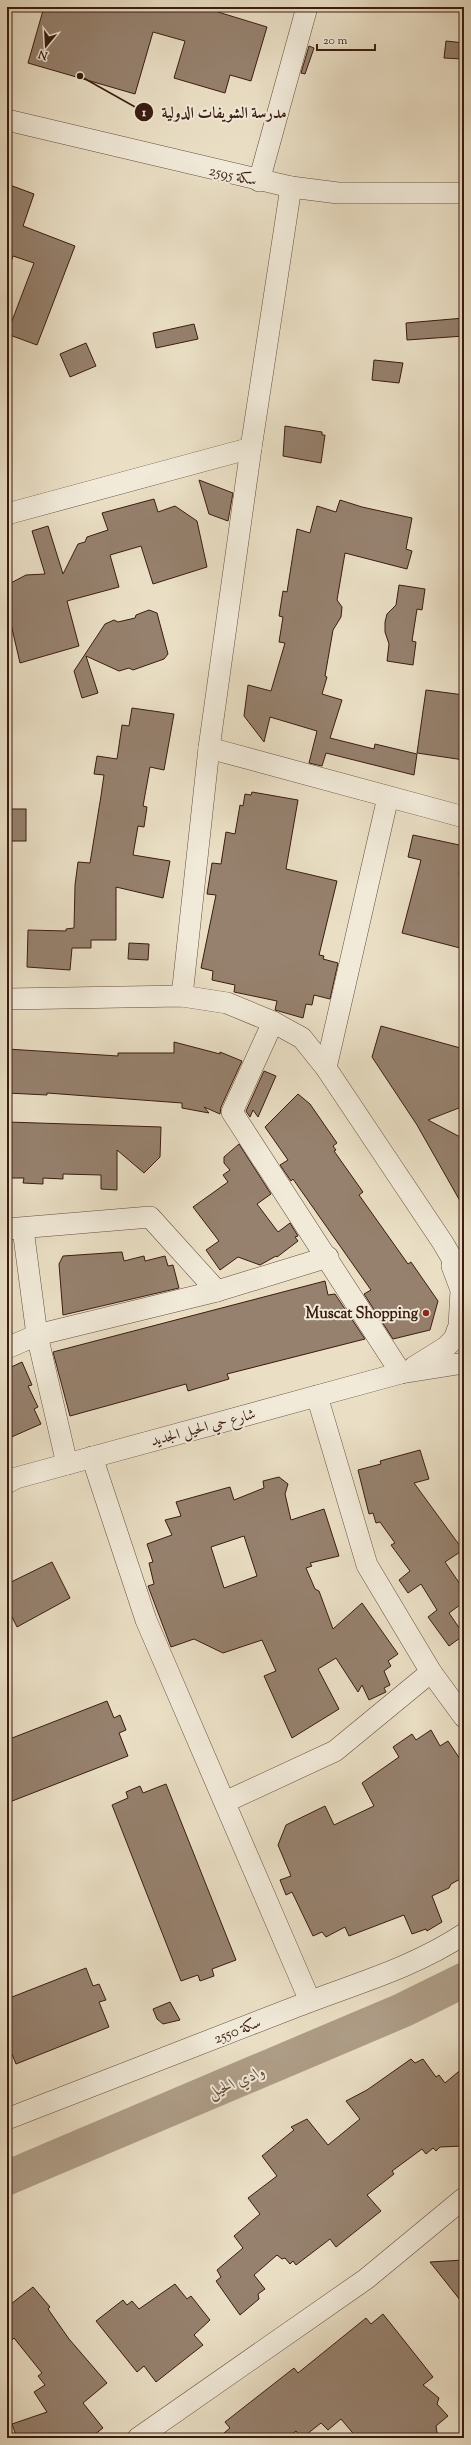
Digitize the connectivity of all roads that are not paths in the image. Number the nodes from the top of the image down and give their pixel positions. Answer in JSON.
{"nodes":[{"id":1,"x":307,"y":7,"type":"edge"},
{"id":2,"x":7,"y":120,"type":"edge"},
{"id":3,"x":259,"y":181,"type":"junction"},
{"id":4,"x":291,"y":188,"type":"junction"},
{"id":5,"x":464,"y":194,"type":"edge"},
{"id":6,"x":251,"y":448,"type":"junction"},
{"id":7,"x":7,"y":514,"type":"edge"},
{"id":8,"x":209,"y":748,"type":"junction"},
{"id":9,"x":388,"y":797,"type":"junction"},
{"id":10,"x":464,"y":817,"type":"edge"},
{"id":11,"x":182,"y":996,"type":"junction"},
{"id":12,"x":7,"y":999,"type":"edge"},
{"id":13,"x":273,"y":1022,"type":"junction"},
{"id":14,"x":326,"y":1068,"type":"junction"},
{"id":15,"x":15,"y":1229,"type":"edge"},
{"id":16,"x":443,"y":1243,"type":"junction"},
{"id":17,"x":328,"y":1257,"type":"junction"},
{"id":18,"x":464,"y":1279,"type":"edge"},
{"id":19,"x":217,"y":1291,"type":"junction"},
{"id":20,"x":37,"y":1335,"type":"junction"},
{"id":21,"x":7,"y":1348,"type":"edge"},
{"id":22,"x":464,"y":1363,"type":"edge"},
{"id":23,"x":401,"y":1374,"type":"junction"},
{"id":24,"x":464,"y":1378,"type":"edge"},
{"id":25,"x":317,"y":1396,"type":"junction"},
{"id":26,"x":92,"y":1457,"type":"junction"},
{"id":27,"x":67,"y":1464,"type":"junction"},
{"id":28,"x":7,"y":1483,"type":"edge"},
{"id":29,"x":432,"y":1672,"type":"junction"},
{"id":30,"x":464,"y":1716,"type":"edge"},
{"id":31,"x":225,"y":1802,"type":"junction"},
{"id":32,"x":464,"y":1934,"type":"edge"},
{"id":33,"x":310,"y":2001,"type":"junction"},
{"id":34,"x":7,"y":2119,"type":"edge"},
{"id":35,"x":464,"y":2198,"type":"edge"},
{"id":36,"x":138,"y":2438,"type":"edge"}],
"edges":[{"from":1,"to":3,"type":"street"},
{"from":2,"to":3,"type":"street","name":"سكة 2595"},
{"from":3,"to":4,"type":"street","name":"سكة 2595"},
{"from":4,"to":5,"type":"street","name":"سكة 2595"},
{"from":4,"to":6,"type":"street"},
{"from":6,"to":7,"type":"street"},
{"from":6,"to":8,"type":"street"},
{"from":8,"to":9,"type":"street"},
{"from":8,"to":11,"type":"street"},
{"from":9,"to":10,"type":"street"},
{"from":9,"to":14,"type":"street"},
{"from":11,"to":12,"type":"street"},
{"from":11,"to":13,"type":"street"},
{"from":13,"to":14,"type":"street"},
{"from":13,"to":17,"type":"street"},
{"from":14,"to":16,"type":"street"},
{"from":15,"to":19,"type":"street"},
{"from":15,"to":20,"type":"street"},
{"from":16,"to":18,"type":"street"},
{"from":16,"to":23,"type":"street"},
{"from":17,"to":19,"type":"street"},
{"from":17,"to":23,"type":"street"},
{"from":19,"to":20,"type":"street"},
{"from":20,"to":21,"type":"street"},
{"from":20,"to":27,"type":"street"},
{"from":22,"to":23,"type":"street"},
{"from":23,"to":24,"type":"street"},
{"from":23,"to":25,"type":"street","name":"شارع حي الحيل الجديد"},
{"from":25,"to":26,"type":"street","name":"شارع حي الحيل الجديد"},
{"from":25,"to":29,"type":"street"},
{"from":26,"to":27,"type":"street","name":"شارع حي الحيل الجديد"},
{"from":26,"to":31,"type":"street"},
{"from":27,"to":28,"type":"street","name":"شارع حي الحيل الجديد"},
{"from":29,"to":30,"type":"street"},
{"from":29,"to":31,"type":"street"},
{"from":31,"to":33,"type":"street"},
{"from":32,"to":33,"type":"street","name":"سكة 2550"},
{"from":33,"to":34,"type":"street","name":"سكة 2550"},
{"from":35,"to":36,"type":"street"}]}
